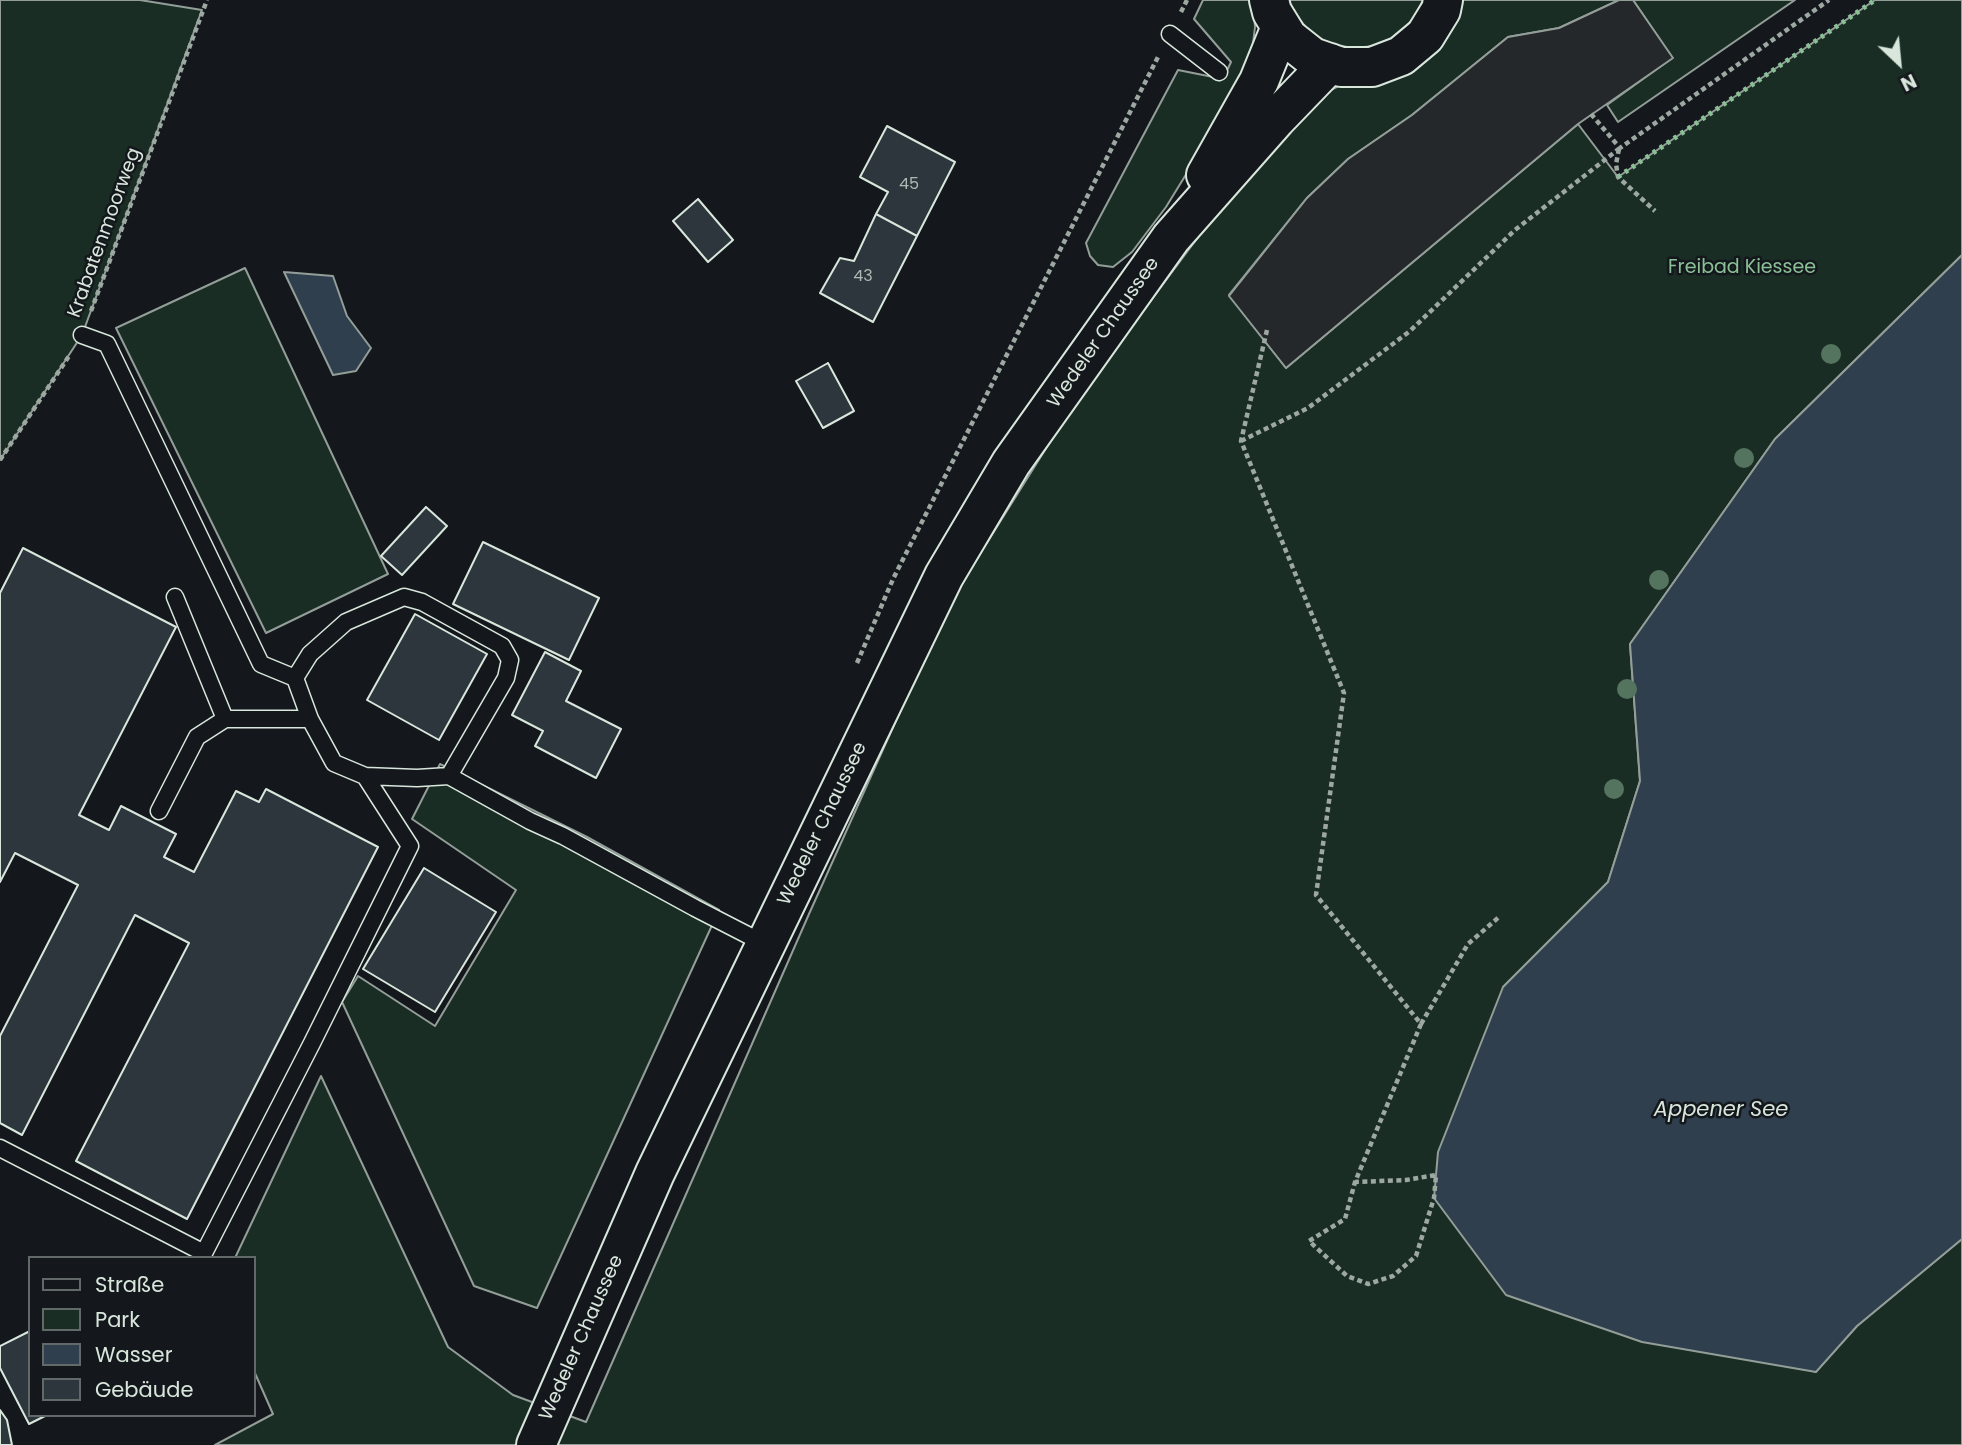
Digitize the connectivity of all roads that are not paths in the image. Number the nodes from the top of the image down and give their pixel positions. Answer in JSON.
{"nodes":[{"id":1,"x":1443,"y":0,"type":"edge"},
{"id":2,"x":1275,"y":14,"type":"edge"},
{"id":3,"x":1170,"y":34,"type":"dead end"},
{"id":4,"x":1330,"y":63,"type":"junction"},
{"id":5,"x":1219,"y":72,"type":"dead end"},
{"id":6,"x":1171,"y":238,"type":"junction"},
{"id":7,"x":82,"y":335,"type":"road end"},
{"id":8,"x":175,"y":597,"type":"dead end"},
{"id":9,"x":295,"y":678,"type":"junction"},
{"id":10,"x":225,"y":719,"type":"junction"},
{"id":11,"x":310,"y":719,"type":"junction"},
{"id":12,"x":365,"y":776,"type":"junction"},
{"id":13,"x":449,"y":776,"type":"junction"},
{"id":14,"x":159,"y":811,"type":"dead end"},
{"id":15,"x":765,"y":944,"type":"junction"},
{"id":16,"x":0,"y":1148,"type":"edge"},
{"id":17,"x":536,"y":1445,"type":"edge"}],
"edges":[{"from":1,"to":4,"type":"main road"},
{"from":2,"to":4,"type":"main road"},
{"from":2,"to":6,"type":"main road","name":"Wedeler Chaussee"},
{"from":3,"to":5,"type":"lane"},
{"from":4,"to":6,"type":"main road","name":"Wedeler Chaussee"},
{"from":6,"to":15,"type":"main road","name":"Wedeler Chaussee"},
{"from":7,"to":9,"type":"lane"},
{"from":8,"to":10,"type":"lane"},
{"from":9,"to":11,"type":"lane"},
{"from":9,"to":13,"type":"lane"},
{"from":10,"to":11,"type":"lane"},
{"from":10,"to":14,"type":"lane"},
{"from":11,"to":12,"type":"lane"},
{"from":12,"to":13,"type":"lane"},
{"from":12,"to":16,"type":"lane"},
{"from":13,"to":15,"type":"lane"},
{"from":15,"to":17,"type":"main road","name":"Wedeler Chaussee"}]}
